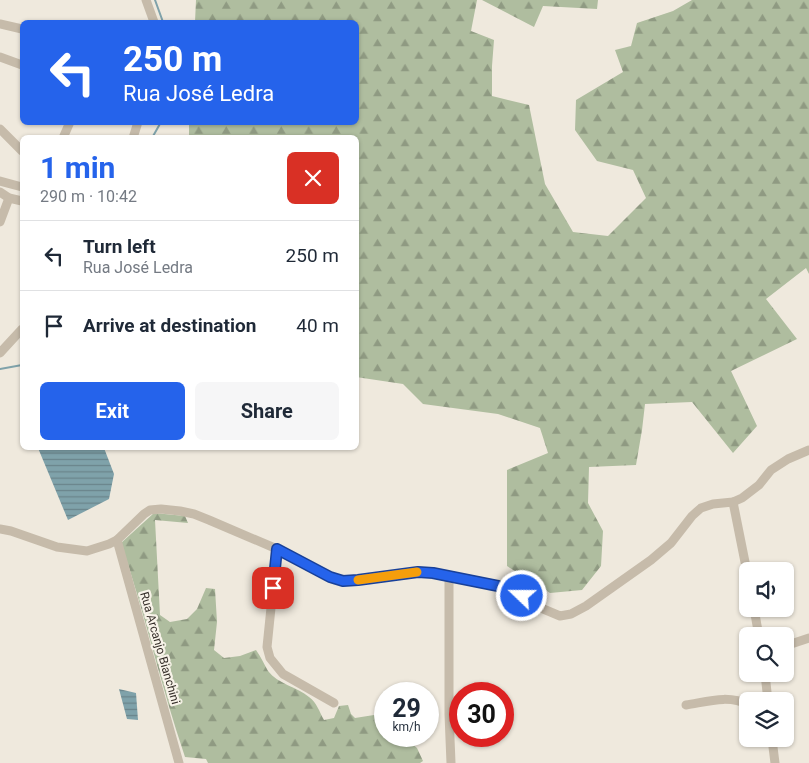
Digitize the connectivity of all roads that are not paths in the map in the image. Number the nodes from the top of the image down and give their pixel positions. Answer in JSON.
{"nodes":[{"id":1,"x":146,"y":0,"type":"edge"},
{"id":2,"x":153,"y":20,"type":"edge"},
{"id":3,"x":0,"y":24,"type":"edge"},
{"id":4,"x":20,"y":29,"type":"edge"},
{"id":5,"x":0,"y":57,"type":"edge"},
{"id":6,"x":20,"y":64,"type":"edge"},
{"id":7,"x":0,"y":129,"type":"edge"},
{"id":8,"x":20,"y":149,"type":"edge"},
{"id":9,"x":0,"y":181,"type":"edge"},
{"id":10,"x":20,"y":186,"type":"edge"},
{"id":11,"x":0,"y":192,"type":"edge"},
{"id":12,"x":9,"y":198,"type":"junction"},
{"id":13,"x":20,"y":201,"type":"edge"},
{"id":14,"x":0,"y":222,"type":"edge"},
{"id":15,"x":20,"y":331,"type":"edge"},
{"id":16,"x":0,"y":352,"type":"edge"},
{"id":17,"x":809,"y":450,"type":"edge"},
{"id":18,"x":732,"y":502,"type":"junction"},
{"id":19,"x":0,"y":529,"type":"edge"},
{"id":20,"x":116,"y":540,"type":"junction"},
{"id":21,"x":277,"y":549,"type":"junction"},
{"id":22,"x":745,"y":562,"type":"edge"},
{"id":23,"x":450,"y":577,"type":"junction"},
{"id":24,"x":809,"y":638,"type":"edge"},
{"id":25,"x":794,"y":643,"type":"edge"},
{"id":26,"x":739,"y":700,"type":"edge"},
{"id":27,"x":334,"y":703,"type":"dead end"},
{"id":28,"x":686,"y":705,"type":"dead end"},
{"id":29,"x":773,"y":747,"type":"edge"},
{"id":30,"x":179,"y":763,"type":"edge"},
{"id":31,"x":451,"y":763,"type":"edge"},
{"id":32,"x":775,"y":763,"type":"edge"}],
"edges":[{"from":1,"to":2,"type":"street"},
{"from":3,"to":4,"type":"street"},
{"from":5,"to":6,"type":"street"},
{"from":7,"to":8,"type":"street"},
{"from":9,"to":10,"type":"street"},
{"from":11,"to":12,"type":"street"},
{"from":12,"to":13,"type":"street"},
{"from":12,"to":14,"type":"street"},
{"from":15,"to":16,"type":"street"},
{"from":17,"to":18,"type":"street"},
{"from":18,"to":22,"type":"street"},
{"from":18,"to":23,"type":"street"},
{"from":19,"to":20,"type":"street"},
{"from":20,"to":21,"type":"street"},
{"from":20,"to":30,"type":"street","name":"Rua Arcanjo Bianchini"},
{"from":21,"to":23,"type":"street"},
{"from":21,"to":27,"type":"street"},
{"from":23,"to":31,"type":"street"},
{"from":24,"to":25,"type":"street"},
{"from":26,"to":28,"type":"street"},
{"from":29,"to":32,"type":"street"}]}
